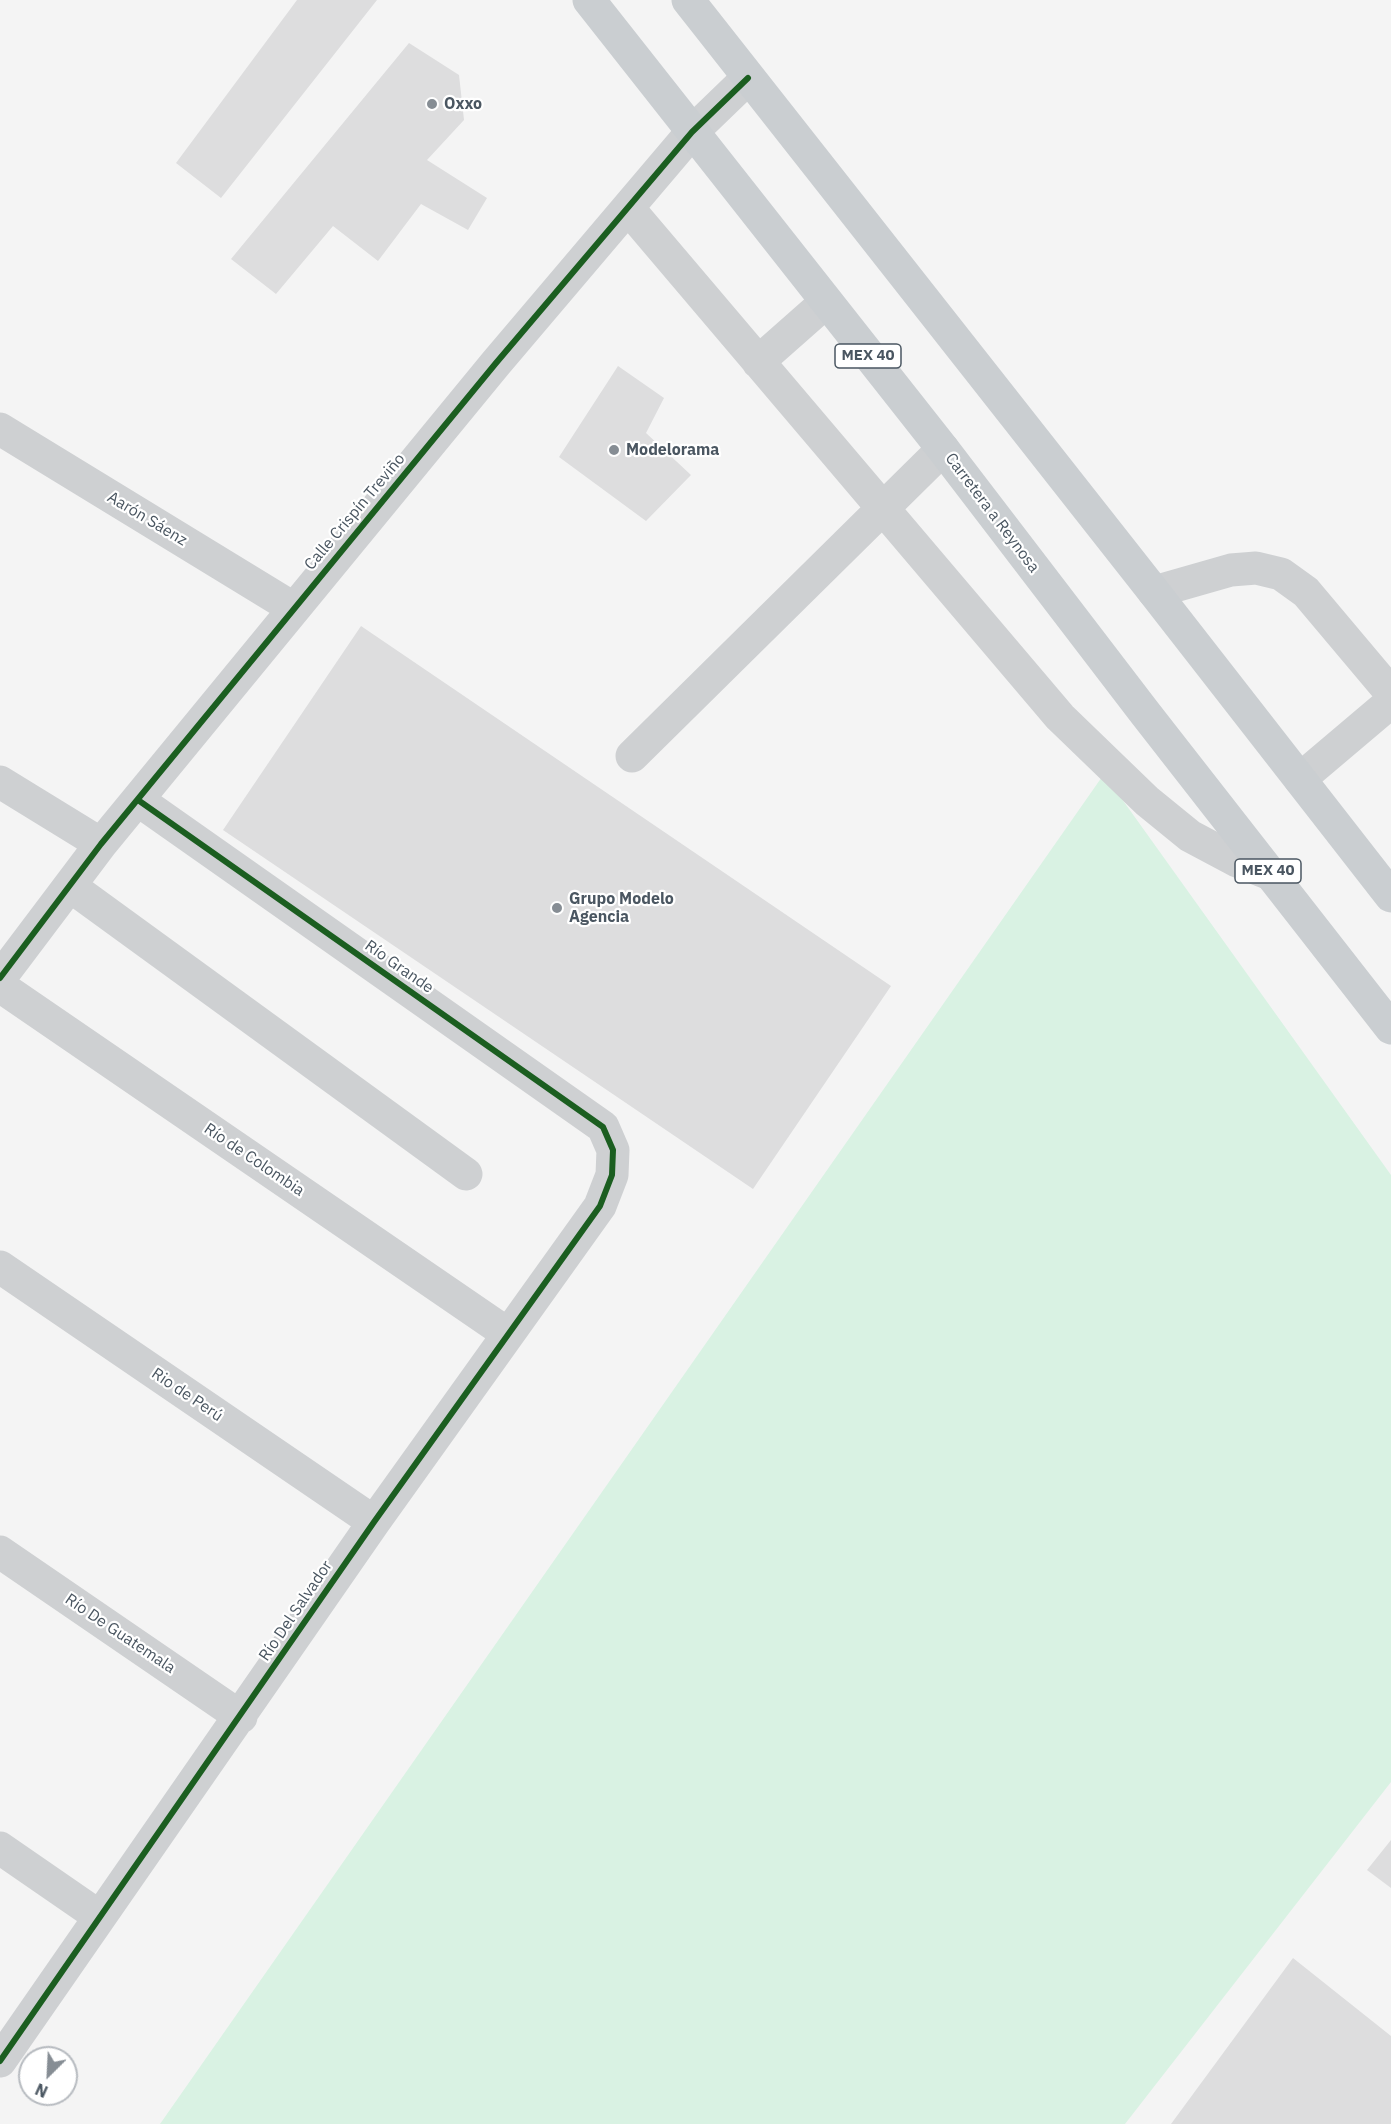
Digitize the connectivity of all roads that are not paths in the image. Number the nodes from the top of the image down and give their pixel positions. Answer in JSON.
{"nodes":[{"id":1,"x":589,"y":0,"type":"edge"},
{"id":2,"x":688,"y":0,"type":"edge"},
{"id":3,"x":748,"y":78,"type":"junction"},
{"id":4,"x":692,"y":132,"type":"junction"},
{"id":5,"x":628,"y":208,"type":"junction"},
{"id":6,"x":826,"y":302,"type":"junction"},
{"id":7,"x":758,"y":362,"type":"junction"},
{"id":8,"x":0,"y":429,"type":"edge"},
{"id":9,"x":943,"y":449,"type":"junction"},
{"id":10,"x":882,"y":508,"type":"junction"},
{"id":11,"x":1155,"y":592,"type":"junction"},
{"id":12,"x":293,"y":608,"type":"junction"},
{"id":13,"x":1391,"y":693,"type":"edge"},
{"id":14,"x":1391,"y":702,"type":"edge"},
{"id":15,"x":632,"y":756,"type":"dead end"},
{"id":16,"x":1300,"y":779,"type":"junction"},
{"id":17,"x":0,"y":782,"type":"edge"},
{"id":18,"x":138,"y":800,"type":"junction"},
{"id":19,"x":102,"y":844,"type":"junction"},
{"id":20,"x":1270,"y":874,"type":"junction"},
{"id":21,"x":70,"y":886,"type":"junction"},
{"id":22,"x":1391,"y":896,"type":"edge"},
{"id":23,"x":0,"y":978,"type":"edge"},
{"id":24,"x":0,"y":986,"type":"edge"},
{"id":25,"x":1387,"y":1016,"type":"edge"},
{"id":26,"x":466,"y":1174,"type":"dead end"},
{"id":27,"x":612,"y":1175,"type":"joint"},
{"id":28,"x":0,"y":1268,"type":"edge"},
{"id":29,"x":508,"y":1334,"type":"junction"},
{"id":30,"x":374,"y":1522,"type":"junction"},
{"id":31,"x":0,"y":1552,"type":"edge"},
{"id":32,"x":241,"y":1717,"type":"junction"},
{"id":33,"x":0,"y":1848,"type":"edge"},
{"id":34,"x":100,"y":1917,"type":"junction"},
{"id":35,"x":0,"y":2061,"type":"edge"}],
"edges":[{"from":1,"to":4,"type":"main road","name":"Carretera a Reynosa","number":"MEX 40"},
{"from":2,"to":3,"type":"main road"},
{"from":3,"to":4,"type":"street","name":"Calle Crispín Treviño"},
{"from":3,"to":11,"type":"main road"},
{"from":4,"to":5,"type":"street","name":"Calle Crispín Treviño"},
{"from":4,"to":6,"type":"main road","name":"Carretera a Reynosa","number":"MEX 40"},
{"from":5,"to":7,"type":"street"},
{"from":5,"to":12,"type":"street","name":"Calle Crispín Treviño"},
{"from":6,"to":7,"type":"street"},
{"from":6,"to":9,"type":"main road","name":"Carretera a Reynosa","number":"MEX 40"},
{"from":7,"to":10,"type":"street"},
{"from":8,"to":12,"type":"street","name":"Aarón Sáenz"},
{"from":9,"to":10,"type":"street"},
{"from":9,"to":20,"type":"main road","name":"Carretera a Reynosa","number":"MEX 40"},
{"from":10,"to":15,"type":"street"},
{"from":10,"to":20,"type":"street"},
{"from":11,"to":13,"type":"street"},
{"from":11,"to":16,"type":"main road"},
{"from":12,"to":18,"type":"street","name":"Calle Crispín Treviño"},
{"from":14,"to":16,"type":"street"},
{"from":16,"to":22,"type":"main road"},
{"from":17,"to":19,"type":"street"},
{"from":18,"to":19,"type":"street","name":"Calle Crispín Treviño"},
{"from":18,"to":27,"type":"street","name":"Río Grande"},
{"from":19,"to":21,"type":"street","name":"Calle Crispín Treviño"},
{"from":20,"to":25,"type":"main road","name":"Carretera a Reynosa","number":"MEX 40"},
{"from":21,"to":23,"type":"street","name":"Calle Crispín Treviño"},
{"from":21,"to":26,"type":"street"},
{"from":24,"to":29,"type":"street","name":"Río de Colombia"},
{"from":27,"to":29,"type":"street","name":"Río Del Salvador"},
{"from":28,"to":30,"type":"street","name":"Rio de Perú"},
{"from":29,"to":30,"type":"street","name":"Río Del Salvador"},
{"from":30,"to":32,"type":"street","name":"Río Del Salvador"},
{"from":31,"to":32,"type":"street","name":"Río De Guatemala"},
{"from":32,"to":34,"type":"street","name":"Río Del Salvador"},
{"from":33,"to":34,"type":"street"},
{"from":34,"to":35,"type":"street","name":"Río Del Salvador"}]}
